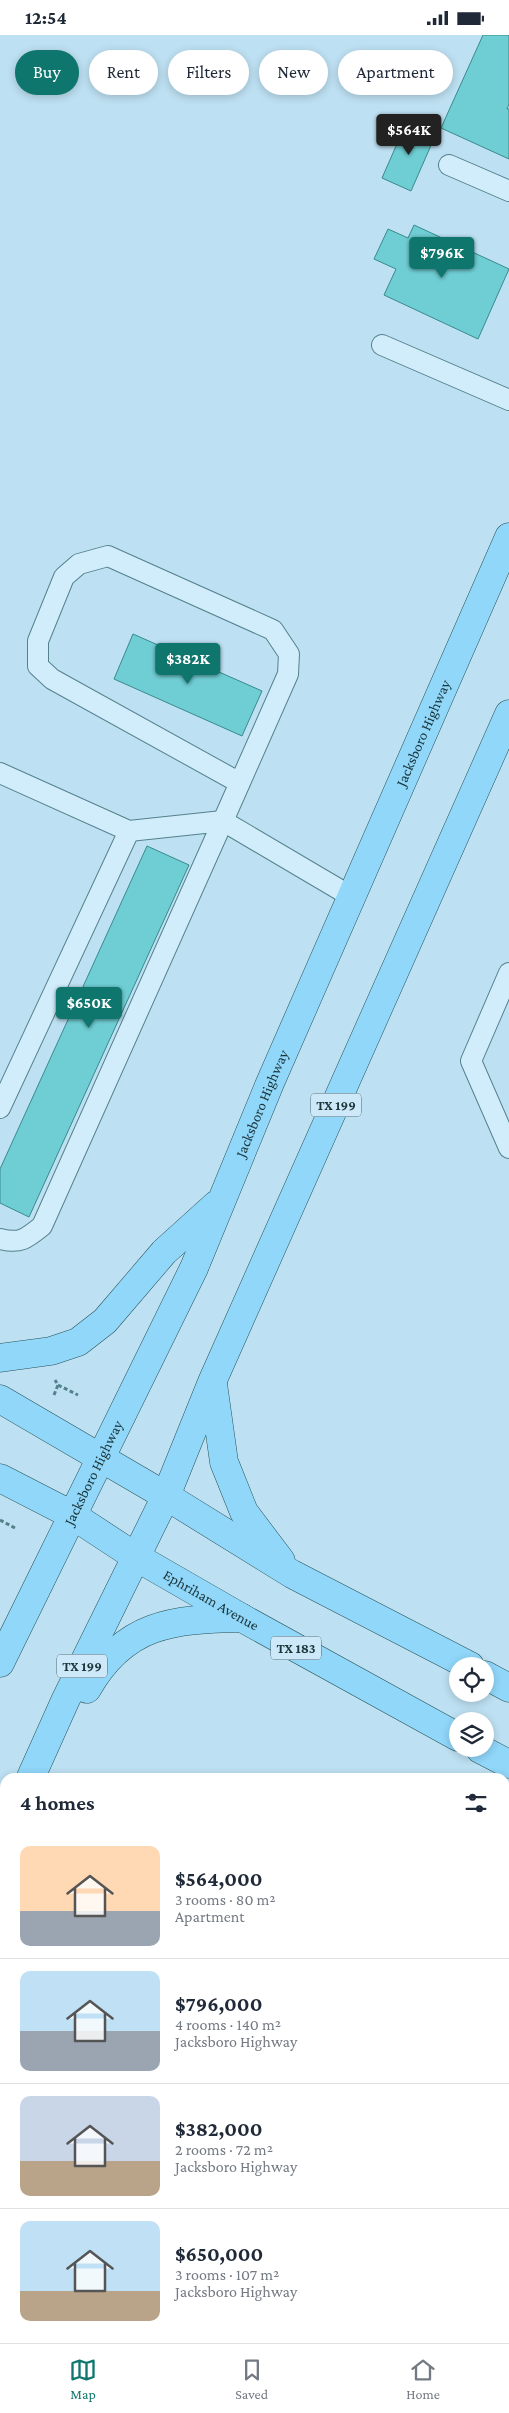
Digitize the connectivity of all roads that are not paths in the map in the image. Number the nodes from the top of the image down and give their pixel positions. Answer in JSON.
{"nodes":[{"id":1,"x":449,"y":165,"type":"dead end"},
{"id":2,"x":509,"y":191,"type":"edge"},
{"id":3,"x":382,"y":345,"type":"dead end"},
{"id":4,"x":509,"y":400,"type":"edge"},
{"id":5,"x":509,"y":537,"type":"edge"},
{"id":6,"x":509,"y":717,"type":"edge"},
{"id":7,"x":0,"y":773,"type":"edge"},
{"id":8,"x":240,"y":783,"type":"junction"},
{"id":9,"x":224,"y":821,"type":"junction"},
{"id":10,"x":129,"y":831,"type":"junction"},
{"id":11,"x":352,"y":897,"type":"junction"},
{"id":12,"x":509,"y":973,"type":"edge"},
{"id":13,"x":0,"y":1108,"type":"edge"},
{"id":14,"x":502,"y":1114,"type":"edge"},
{"id":15,"x":509,"y":1148,"type":"edge"},
{"id":16,"x":221,"y":1201,"type":"junction"},
{"id":17,"x":0,"y":1239,"type":"edge"},
{"id":18,"x":0,"y":1358,"type":"edge"},
{"id":19,"x":212,"y":1382,"type":"junction"},
{"id":20,"x":0,"y":1399,"type":"edge"},
{"id":21,"x":100,"y":1458,"type":"junction"},
{"id":22,"x":0,"y":1478,"type":"edge"},
{"id":23,"x":166,"y":1496,"type":"junction"},
{"id":24,"x":72,"y":1515,"type":"junction"},
{"id":25,"x":136,"y":1557,"type":"junction"},
{"id":26,"x":292,"y":1574,"type":"junction"},
{"id":27,"x":242,"y":1618,"type":"junction"},
{"id":28,"x":0,"y":1657,"type":"edge"},
{"id":29,"x":453,"y":1657,"type":"edge"},
{"id":30,"x":494,"y":1680,"type":"edge"},
{"id":31,"x":509,"y":1688,"type":"edge"},
{"id":32,"x":449,"y":1732,"type":"edge"},
{"id":33,"x":494,"y":1756,"type":"edge"},
{"id":34,"x":509,"y":1764,"type":"edge"},
{"id":35,"x":33,"y":1773,"type":"edge"},
{"id":36,"x":39,"y":1773,"type":"edge"}],
"edges":[{"from":1,"to":2,"type":"lane"},
{"from":3,"to":4,"type":"lane"},
{"from":5,"to":11,"type":"main road","name":"Jacksboro Highway"},
{"from":6,"to":19,"type":"main road","number":"TX 199"},
{"from":7,"to":10,"type":"lane"},
{"from":8,"to":8,"type":"lane"},
{"from":8,"to":9,"type":"lane"},
{"from":9,"to":10,"type":"lane"},
{"from":9,"to":11,"type":"lane"},
{"from":9,"to":17,"type":"lane"},
{"from":10,"to":13,"type":"lane"},
{"from":11,"to":16,"type":"main road","name":"Jacksboro Highway"},
{"from":12,"to":14,"type":"lane"},
{"from":14,"to":15,"type":"lane"},
{"from":16,"to":18,"type":"main road"},
{"from":16,"to":21,"type":"main road","name":"Jacksboro Highway"},
{"from":19,"to":23,"type":"main road","number":"TX 199"},
{"from":19,"to":26,"type":"main road"},
{"from":20,"to":21,"type":"main road"},
{"from":21,"to":23,"type":"main road"},
{"from":21,"to":24,"type":"main road","name":"Jacksboro Highway"},
{"from":22,"to":24,"type":"main road","number":"TX 183"},
{"from":23,"to":25,"type":"main road","number":"TX 199"},
{"from":23,"to":26,"type":"main road"},
{"from":24,"to":25,"type":"main road","name":"Ephriham Avenue","number":"TX 183"},
{"from":24,"to":28,"type":"main road","name":"Jacksboro Highway"},
{"from":25,"to":27,"type":"main road","name":"Ephriham Avenue","number":"TX 183"},
{"from":25,"to":35,"type":"main road","number":"TX 199"},
{"from":26,"to":29,"type":"main road"},
{"from":27,"to":32,"type":"main road","name":"Ephriham Avenue","number":"TX 183"},
{"from":27,"to":36,"type":"main road"},
{"from":30,"to":31,"type":"main road"},
{"from":33,"to":34,"type":"main road"}]}
